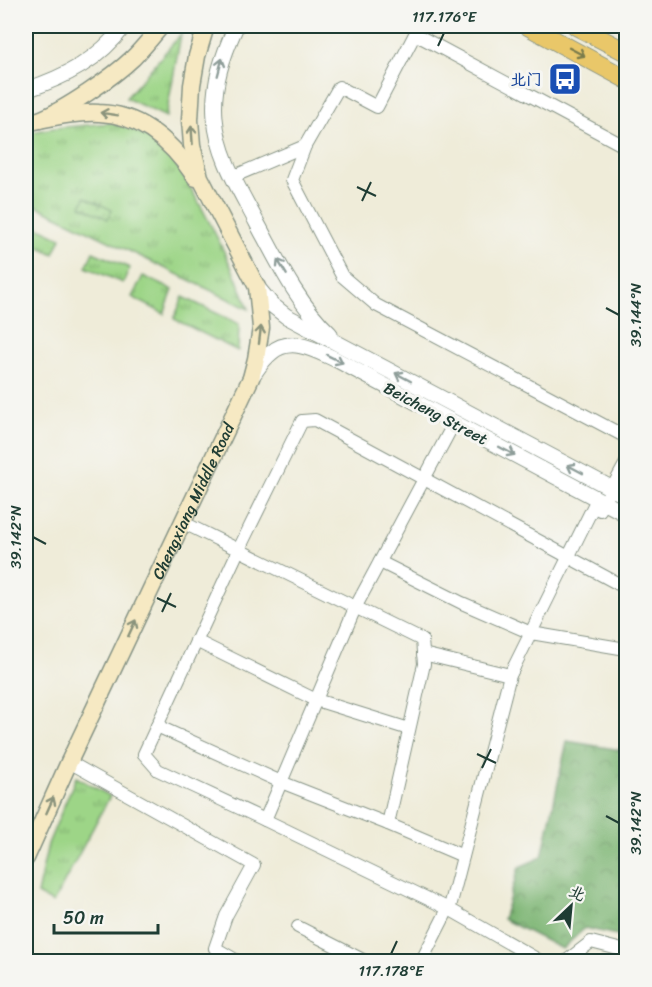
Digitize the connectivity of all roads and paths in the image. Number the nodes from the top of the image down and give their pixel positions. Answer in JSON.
{"nodes":[{"id":1,"x":124,"y":26,"type":"edge"},
{"id":2,"x":160,"y":26,"type":"edge"},
{"id":3,"x":206,"y":26,"type":"edge"},
{"id":4,"x":236,"y":26,"type":"edge"},
{"id":5,"x":528,"y":26,"type":"edge"},
{"id":6,"x":576,"y":26,"type":"edge"},
{"id":7,"x":627,"y":52,"type":"edge"},
{"id":8,"x":627,"y":79,"type":"edge"},
{"id":9,"x":26,"y":90,"type":"edge"},
{"id":10,"x":32,"y":121,"type":"edge"},
{"id":11,"x":626,"y":145,"type":"edge"},
{"id":12,"x":306,"y":146,"type":"junction"},
{"id":13,"x":232,"y":177,"type":"junction"},
{"id":14,"x":213,"y":204,"type":"junction"},
{"id":15,"x":257,"y":287,"type":"junction"},
{"id":16,"x":344,"y":345,"type":"junction"},
{"id":17,"x":251,"y":378,"type":"junction"},
{"id":18,"x":454,"y":423,"type":"junction"},
{"id":19,"x":627,"y":437,"type":"edge"},
{"id":20,"x":627,"y":463,"type":"edge"},
{"id":21,"x":627,"y":470,"type":"edge"},
{"id":22,"x":424,"y":478,"type":"junction"},
{"id":23,"x":618,"y":492,"type":"edge"},
{"id":24,"x":601,"y":501,"type":"junction"},
{"id":25,"x":627,"y":514,"type":"edge"},
{"id":26,"x":182,"y":522,"type":"junction"},
{"id":27,"x":239,"y":549,"type":"junction"},
{"id":28,"x":571,"y":558,"type":"junction"},
{"id":29,"x":380,"y":562,"type":"junction"},
{"id":30,"x":627,"y":588,"type":"edge"},
{"id":31,"x":356,"y":608,"type":"junction"},
{"id":32,"x":532,"y":634,"type":"junction"},
{"id":33,"x":196,"y":641,"type":"junction"},
{"id":34,"x":627,"y":649,"type":"edge"},
{"id":35,"x":423,"y":654,"type":"junction"},
{"id":36,"x":510,"y":675,"type":"junction"},
{"id":37,"x":316,"y":700,"type":"junction"},
{"id":38,"x":157,"y":726,"type":"junction"},
{"id":39,"x":409,"y":729,"type":"junction"},
{"id":40,"x":69,"y":762,"type":"junction"},
{"id":41,"x":281,"y":782,"type":"junction"},
{"id":42,"x":265,"y":820,"type":"junction"},
{"id":43,"x":388,"y":824,"type":"junction"},
{"id":44,"x":463,"y":856,"type":"junction"},
{"id":45,"x":26,"y":858,"type":"edge"},
{"id":46,"x":449,"y":909,"type":"junction"},
{"id":47,"x":298,"y":927,"type":"dead end"},
{"id":48,"x":627,"y":951,"type":"edge"},
{"id":49,"x":239,"y":962,"type":"edge"},
{"id":50,"x":367,"y":962,"type":"edge"},
{"id":51,"x":421,"y":962,"type":"edge"},
{"id":52,"x":542,"y":962,"type":"edge"},
{"id":53,"x":565,"y":962,"type":"edge"}],
"edges":[{"from":1,"to":9,"type":"street"},
{"from":2,"to":10,"type":"main road","name":"Chengxiang Middle Road"},
{"from":14,"to":3,"type":"main road","name":"Chengxiang Middle Road","one_way":true},
{"from":13,"to":4,"type":"street","one_way":true},
{"from":5,"to":8,"type":"main road","one_way":true},
{"from":6,"to":7,"type":"main road"},
{"from":14,"to":10,"type":"main road","name":"Chengxiang Middle Road","one_way":true},
{"from":11,"to":12,"type":"street"},
{"from":12,"to":13,"type":"street"},
{"from":12,"to":19,"type":"street"},
{"from":16,"to":13,"type":"street","one_way":true},
{"from":14,"to":15,"type":"main road","name":"Chengxiang Middle Road"},
{"from":15,"to":16,"type":"street","name":"Beicheng Street"},
{"from":17,"to":15,"type":"main road","name":"Chengxiang Middle Road","one_way":true},
{"from":23,"to":16,"type":"street","name":"Beicheng Street","one_way":true},
{"from":17,"to":18,"type":"street","name":"Beicheng Street","one_way":true},
{"from":17,"to":26,"type":"main road","name":"Chengxiang Middle Road"},
{"from":18,"to":22,"type":"street"},
{"from":18,"to":24,"type":"street","name":"Beicheng Street","one_way":true},
{"from":20,"to":23,"type":"street"},
{"from":21,"to":23,"type":"street"},
{"from":22,"to":27,"type":"street"},
{"from":22,"to":28,"type":"street"},
{"from":22,"to":29,"type":"street"},
{"from":23,"to":24,"type":"street"},
{"from":24,"to":25,"type":"street","name":"Beicheng Street"},
{"from":24,"to":28,"type":"street"},
{"from":26,"to":27,"type":"street"},
{"from":40,"to":26,"type":"main road","name":"Chengxiang Middle Road","one_way":true},
{"from":27,"to":31,"type":"street"},
{"from":27,"to":33,"type":"street"},
{"from":28,"to":30,"type":"street"},
{"from":28,"to":32,"type":"street"},
{"from":29,"to":31,"type":"street"},
{"from":29,"to":32,"type":"street"},
{"from":31,"to":35,"type":"street"},
{"from":31,"to":37,"type":"street"},
{"from":32,"to":34,"type":"street"},
{"from":32,"to":36,"type":"street"},
{"from":33,"to":37,"type":"street"},
{"from":33,"to":38,"type":"street"},
{"from":35,"to":36,"type":"street"},
{"from":35,"to":39,"type":"street"},
{"from":36,"to":44,"type":"street"},
{"from":37,"to":39,"type":"street"},
{"from":37,"to":41,"type":"street"},
{"from":38,"to":41,"type":"street"},
{"from":38,"to":42,"type":"street"},
{"from":39,"to":43,"type":"street"},
{"from":45,"to":40,"type":"main road","name":"Chengxiang Middle Road","one_way":true},
{"from":40,"to":49,"type":"street"},
{"from":41,"to":42,"type":"street"},
{"from":41,"to":43,"type":"street"},
{"from":42,"to":46,"type":"street"},
{"from":43,"to":44,"type":"street"},
{"from":44,"to":46,"type":"street"},
{"from":46,"to":51,"type":"street"},
{"from":46,"to":52,"type":"street"},
{"from":47,"to":50,"type":"street"},
{"from":48,"to":53,"type":"street"}]}
